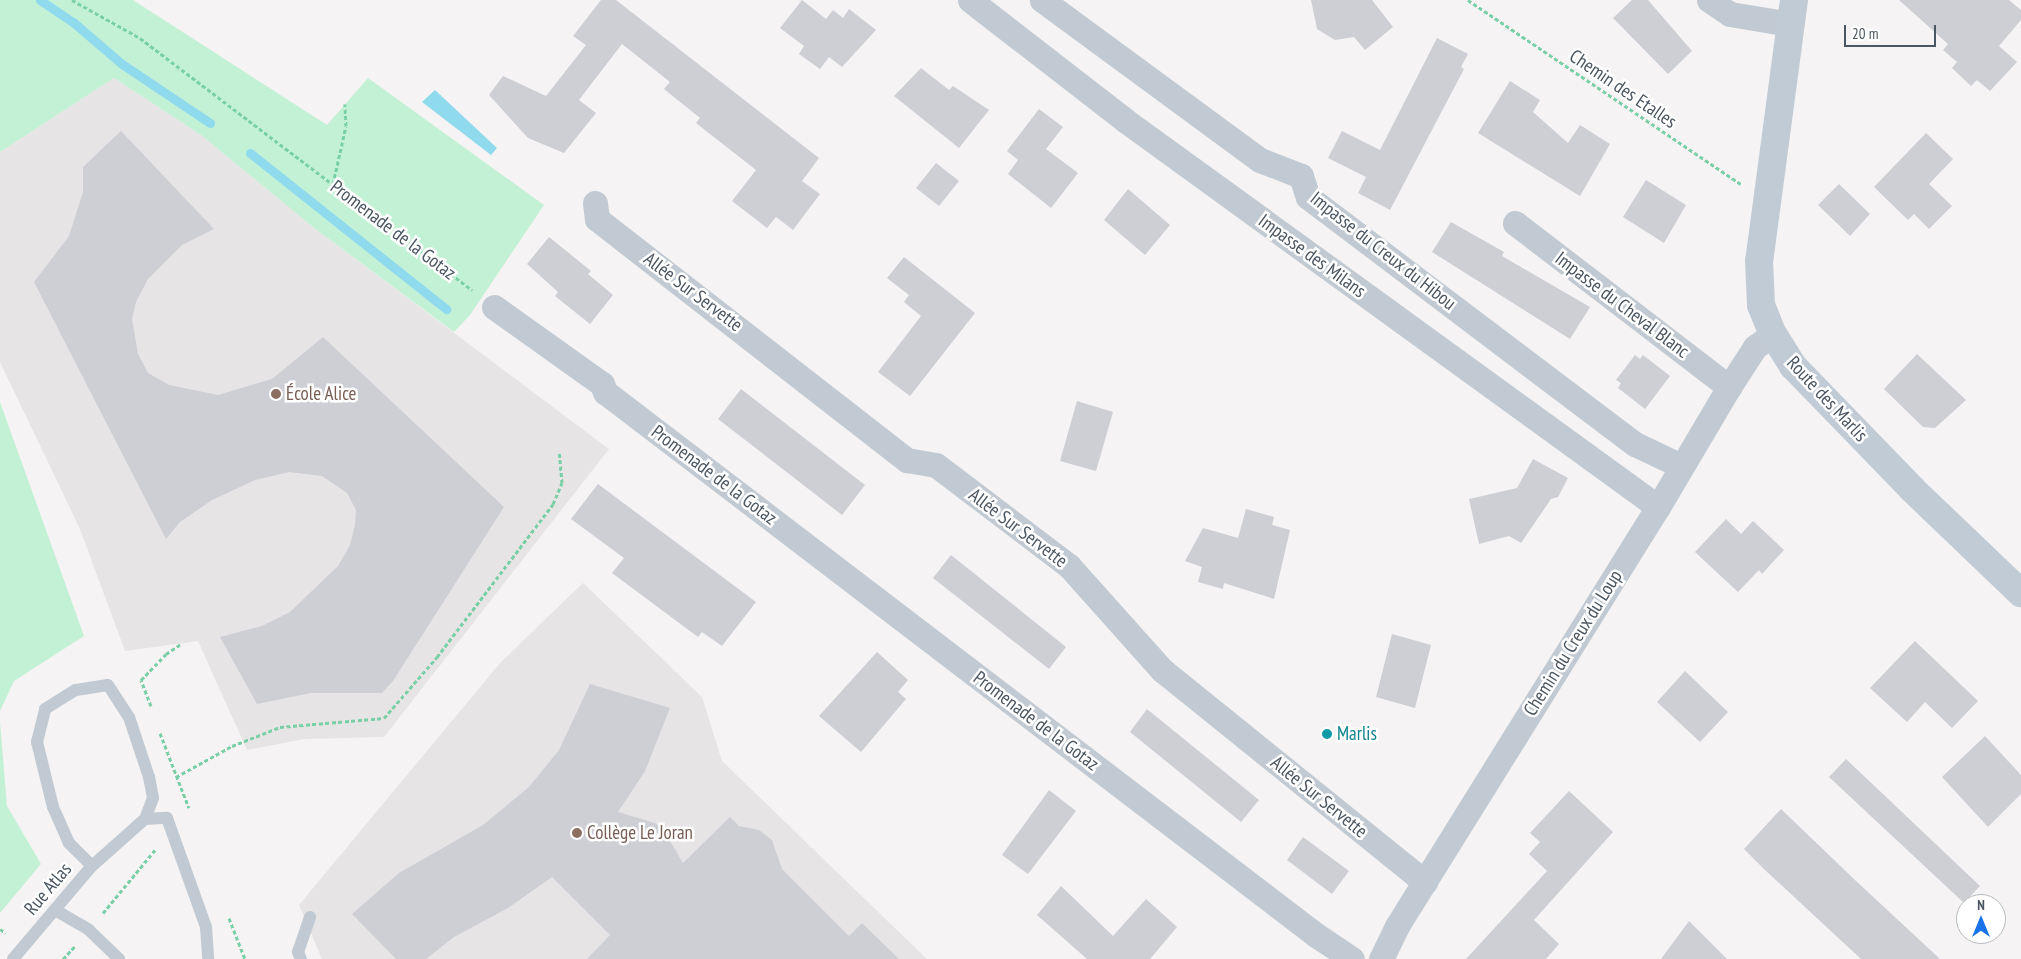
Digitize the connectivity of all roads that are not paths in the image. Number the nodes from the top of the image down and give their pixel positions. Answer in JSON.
{"nodes":[{"id":1,"x":970,"y":0,"type":"edge"},
{"id":2,"x":1042,"y":0,"type":"edge"},
{"id":3,"x":1709,"y":0,"type":"edge"},
{"id":4,"x":1792,"y":12,"type":"edge"},
{"id":5,"x":595,"y":203,"type":"dead end"},
{"id":6,"x":1515,"y":223,"type":"dead end"},
{"id":7,"x":494,"y":307,"type":"road end"},
{"id":8,"x":1773,"y":334,"type":"junction"},
{"id":9,"x":1729,"y":387,"type":"junction"},
{"id":10,"x":1681,"y":466,"type":"junction"},
{"id":11,"x":1658,"y":507,"type":"junction"},
{"id":12,"x":2021,"y":593,"type":"edge"},
{"id":13,"x":145,"y":819,"type":"junction"},
{"id":14,"x":92,"y":866,"type":"junction"},
{"id":15,"x":1425,"y":882,"type":"junction"},
{"id":16,"x":55,"y":910,"type":"junction"},
{"id":17,"x":310,"y":917,"type":"dead end"},
{"id":18,"x":13,"y":959,"type":"edge"},
{"id":19,"x":119,"y":959,"type":"edge"},
{"id":20,"x":208,"y":959,"type":"edge"},
{"id":21,"x":301,"y":959,"type":"edge"},
{"id":22,"x":1352,"y":959,"type":"edge"},
{"id":23,"x":1381,"y":959,"type":"edge"}],
"edges":[{"from":1,"to":11,"type":"street","name":"Impasse des Milans"},
{"from":2,"to":10,"type":"street","name":"Impasse du Creux du Hibou"},
{"from":3,"to":4,"type":"street"},
{"from":4,"to":8,"type":"street","name":"Route des Marlis"},
{"from":5,"to":15,"type":"street","name":"Allée Sur Servette"},
{"from":6,"to":9,"type":"street","name":"Impasse du Cheval Blanc"},
{"from":7,"to":22,"type":"street","name":"Promenade de la Gotaz"},
{"from":8,"to":9,"type":"street","name":"Chemin du Creux du Loup"},
{"from":8,"to":12,"type":"street","name":"Route des Marlis"},
{"from":9,"to":10,"type":"street","name":"Chemin du Creux du Loup"},
{"from":10,"to":11,"type":"street","name":"Chemin du Creux du Loup"},
{"from":11,"to":15,"type":"street","name":"Chemin du Creux du Loup"},
{"from":13,"to":14,"type":"lane","name":"Rue Atlas"},
{"from":13,"to":14,"type":"lane"},
{"from":13,"to":20,"type":"lane"},
{"from":14,"to":16,"type":"lane","name":"Rue Atlas"},
{"from":15,"to":23,"type":"street","name":"Chemin du Creux du Loup"},
{"from":16,"to":18,"type":"lane","name":"Rue Atlas"},
{"from":16,"to":19,"type":"lane"},
{"from":17,"to":21,"type":"lane"}]}
